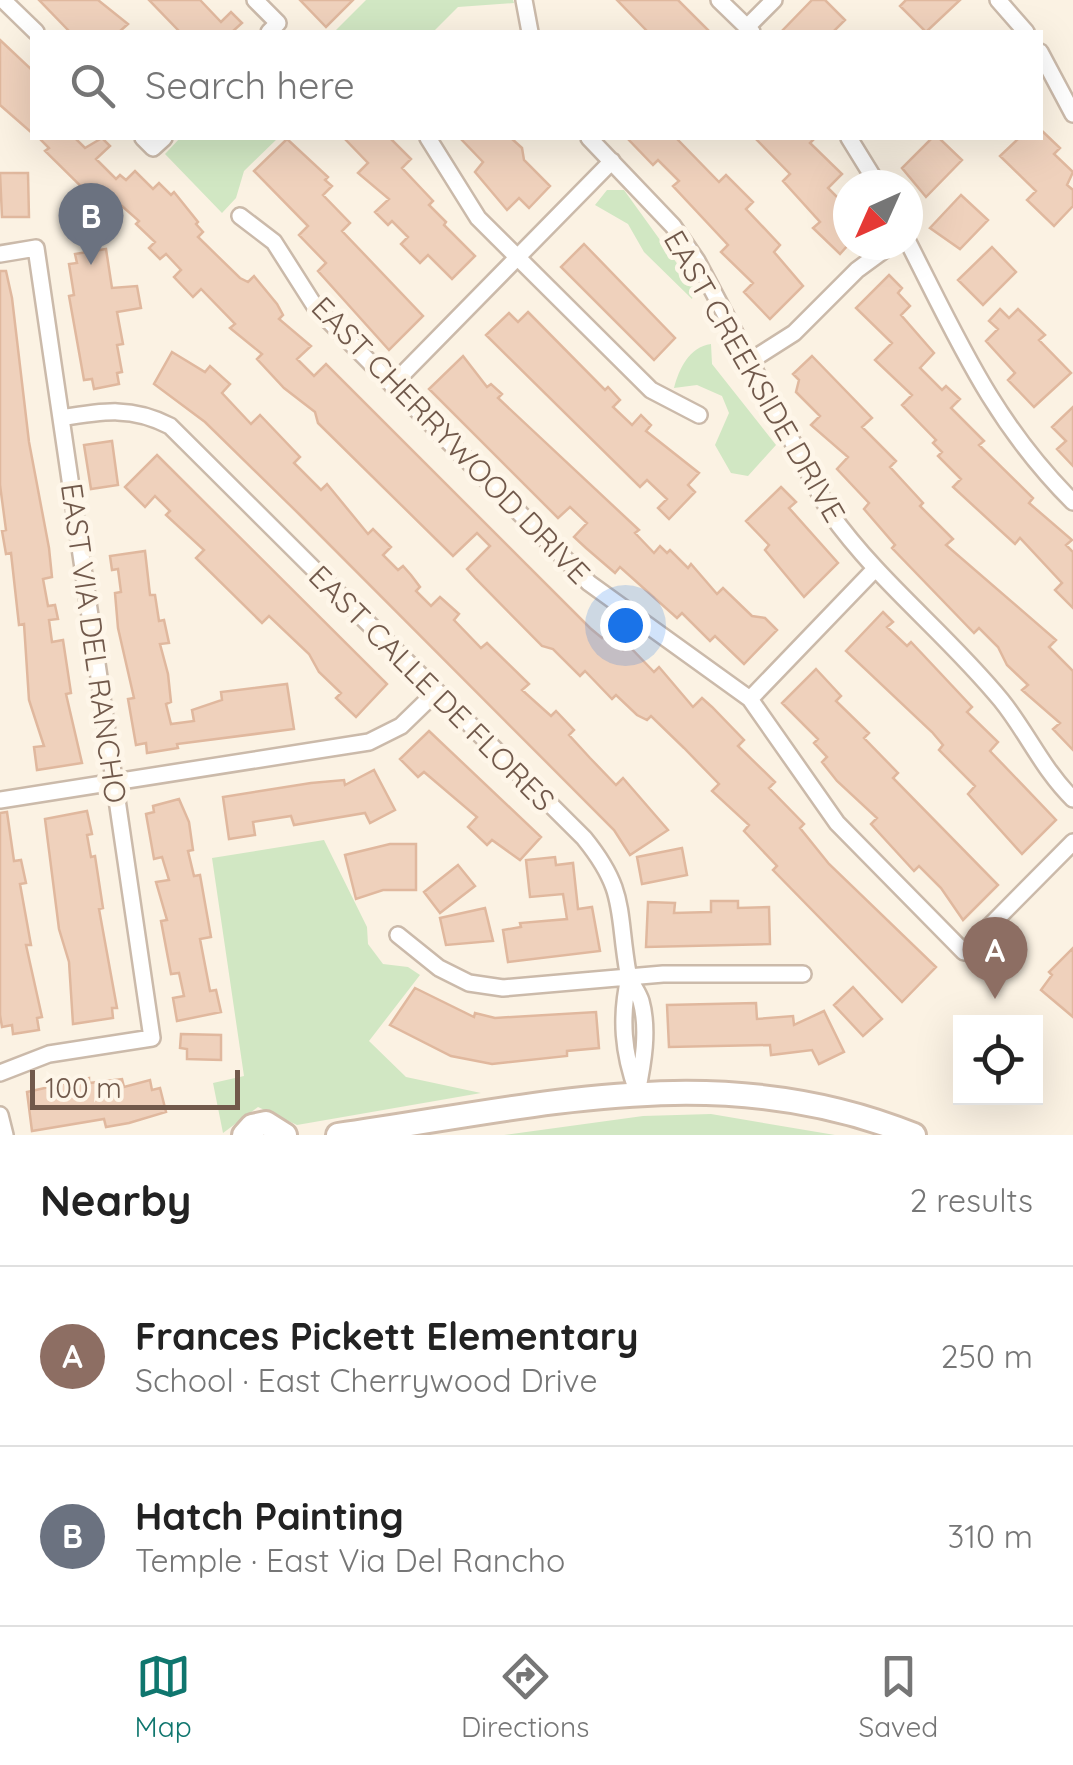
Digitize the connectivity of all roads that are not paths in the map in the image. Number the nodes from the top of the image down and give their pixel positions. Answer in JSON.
{"nodes":[{"id":1,"x":3,"y":0,"type":"edge"},
{"id":2,"x":255,"y":0,"type":"edge"},
{"id":3,"x":524,"y":0,"type":"edge"},
{"id":4,"x":719,"y":0,"type":"edge"},
{"id":5,"x":774,"y":0,"type":"edge"},
{"id":6,"x":998,"y":0,"type":"edge"},
{"id":7,"x":274,"y":28,"type":"edge"},
{"id":8,"x":34,"y":30,"type":"edge"},
{"id":9,"x":530,"y":30,"type":"edge"},
{"id":10,"x":749,"y":30,"type":"edge"},
{"id":11,"x":1024,"y":30,"type":"edge"},
{"id":12,"x":1043,"y":58,"type":"edge"},
{"id":13,"x":1073,"y":114,"type":"edge"},
{"id":14,"x":429,"y":140,"type":"edge"},
{"id":15,"x":591,"y":140,"type":"edge"},
{"id":16,"x":850,"y":140,"type":"edge"},
{"id":17,"x":612,"y":161,"type":"junction"},
{"id":18,"x":869,"y":170,"type":"edge"},
{"id":19,"x":240,"y":216,"type":"dead end"},
{"id":20,"x":0,"y":254,"type":"edge"},
{"id":21,"x":518,"y":258,"type":"junction"},
{"id":22,"x":871,"y":260,"type":"edge"},
{"id":23,"x":918,"y":260,"type":"edge"},
{"id":24,"x":750,"y":361,"type":"junction"},
{"id":25,"x":392,"y":385,"type":"junction"},
{"id":26,"x":699,"y":415,"type":"dead end"},
{"id":27,"x":61,"y":418,"type":"junction"},
{"id":28,"x":1073,"y":502,"type":"edge"},
{"id":29,"x":875,"y":569,"type":"junction"},
{"id":30,"x":436,"y":692,"type":"junction"},
{"id":31,"x":750,"y":699,"type":"junction"},
{"id":32,"x":115,"y":783,"type":"junction"},
{"id":33,"x":1073,"y":799,"type":"edge"},
{"id":34,"x":0,"y":800,"type":"edge"},
{"id":35,"x":1073,"y":842,"type":"edge"},
{"id":36,"x":398,"y":935,"type":"dead end"},
{"id":37,"x":803,"y":974,"type":"dead end"},
{"id":38,"x":629,"y":978,"type":"junction"},
{"id":39,"x":0,"y":1073,"type":"edge"},
{"id":40,"x":637,"y":1092,"type":"junction"},
{"id":41,"x":0,"y":1116,"type":"edge"},
{"id":42,"x":6,"y":1135,"type":"edge"},
{"id":43,"x":244,"y":1135,"type":"edge"},
{"id":44,"x":285,"y":1135,"type":"edge"},
{"id":45,"x":338,"y":1135,"type":"edge"},
{"id":46,"x":914,"y":1135,"type":"edge"}],
"edges":[{"from":1,"to":8,"type":"street"},
{"from":2,"to":7,"type":"street"},
{"from":3,"to":9,"type":"street"},
{"from":4,"to":10,"type":"street"},
{"from":5,"to":10,"type":"street"},
{"from":6,"to":11,"type":"street"},
{"from":12,"to":13,"type":"street"},
{"from":14,"to":21,"type":"street"},
{"from":15,"to":17,"type":"street","name":"EAST CREEKSIDE DRIVE"},
{"from":16,"to":18,"type":"street"},
{"from":17,"to":21,"type":"street"},
{"from":17,"to":24,"type":"street","name":"EAST CREEKSIDE DRIVE"},
{"from":19,"to":25,"type":"street","name":"EAST CHERRYWOOD DRIVE"},
{"from":20,"to":27,"type":"street","name":"EAST VIA DEL RANCHO"},
{"from":21,"to":25,"type":"street"},
{"from":21,"to":26,"type":"street"},
{"from":22,"to":24,"type":"street"},
{"from":23,"to":28,"type":"street"},
{"from":24,"to":29,"type":"street","name":"EAST CREEKSIDE DRIVE"},
{"from":25,"to":31,"type":"street","name":"EAST CHERRYWOOD DRIVE"},
{"from":27,"to":30,"type":"street","name":"EAST CALLE DE FLORES"},
{"from":27,"to":32,"type":"street","name":"EAST VIA DEL RANCHO"},
{"from":29,"to":31,"type":"street"},
{"from":29,"to":33,"type":"street","name":"EAST CREEKSIDE DRIVE"},
{"from":30,"to":32,"type":"street"},
{"from":30,"to":38,"type":"street","name":"EAST CALLE DE FLORES"},
{"from":31,"to":35,"type":"street","name":"EAST CHERRYWOOD DRIVE"},
{"from":32,"to":34,"type":"street"},
{"from":32,"to":39,"type":"street","name":"EAST VIA DEL RANCHO"},
{"from":36,"to":38,"type":"street"},
{"from":37,"to":38,"type":"street"},
{"from":38,"to":40,"type":"street"},
{"from":40,"to":45,"type":"street"},
{"from":40,"to":46,"type":"street"},
{"from":41,"to":42,"type":"street"},
{"from":43,"to":44,"type":"street"}]}
